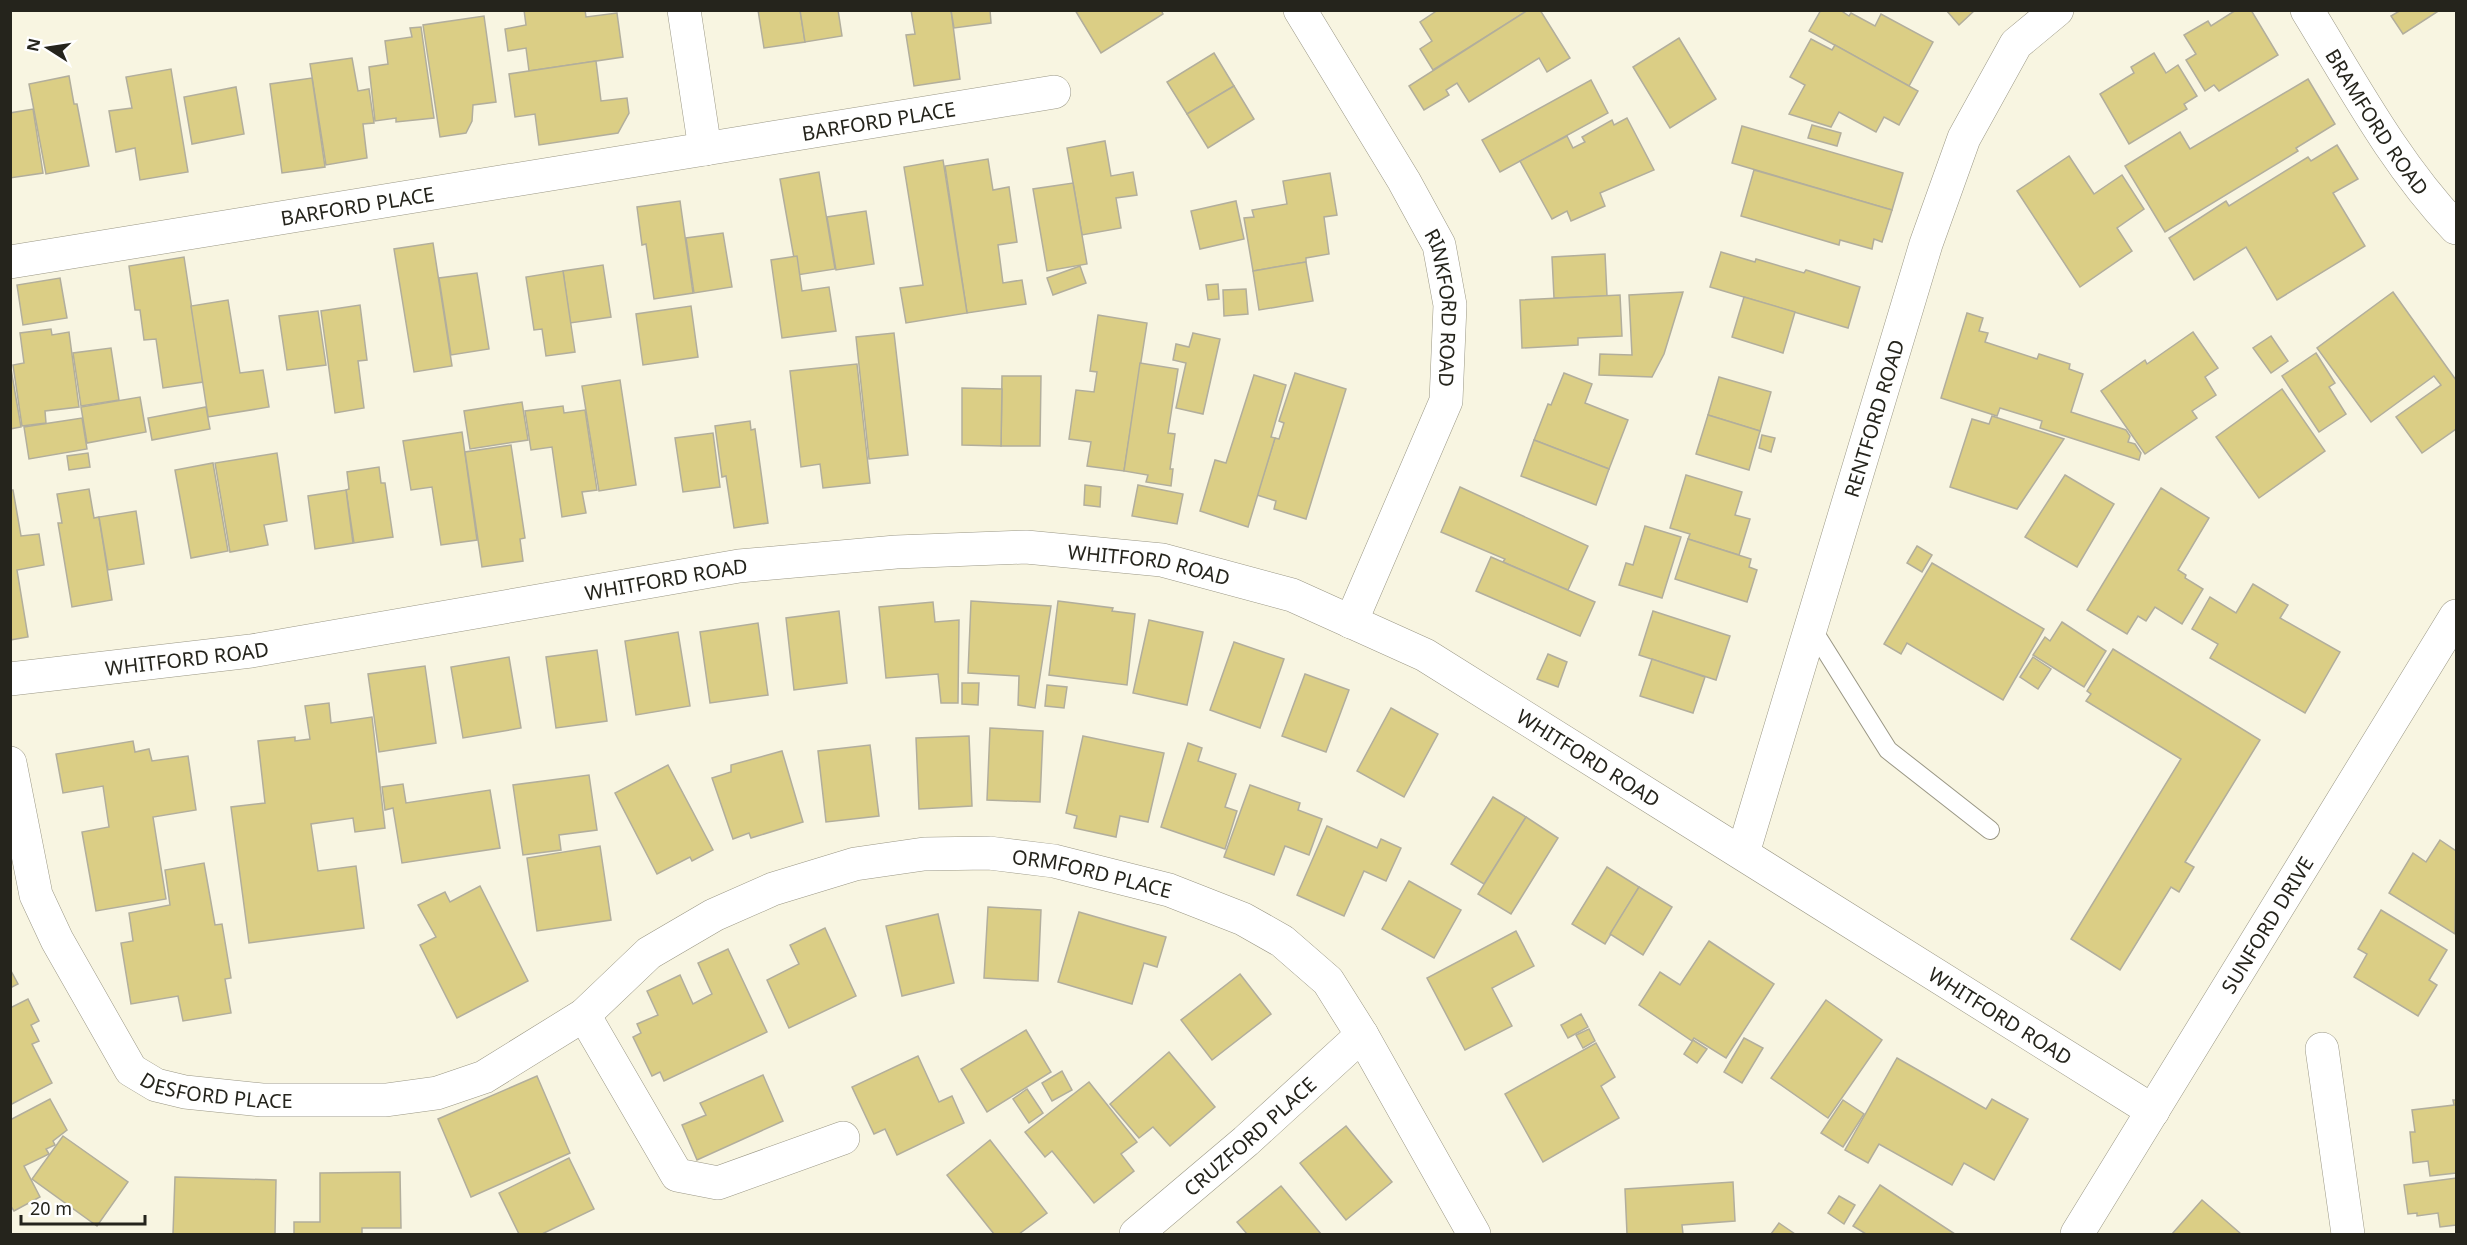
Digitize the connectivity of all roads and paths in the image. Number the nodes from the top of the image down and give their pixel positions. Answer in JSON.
{"nodes":[{"id":1,"x":684,"y":10,"type":"edge"},
{"id":2,"x":1300,"y":10,"type":"edge"},
{"id":3,"x":2057,"y":10,"type":"edge"},
{"id":4,"x":2307,"y":10,"type":"edge"},
{"id":5,"x":1054,"y":92,"type":"dead end"},
{"id":6,"x":705,"y":149,"type":"junction"},
{"id":7,"x":2457,"y":228,"type":"edge"},
{"id":8,"x":10,"y":262,"type":"edge"},
{"id":9,"x":2457,"y":616,"type":"edge"},
{"id":10,"x":1350,"y":622,"type":"junction"},
{"id":11,"x":1811,"y":627,"type":"junction"},
{"id":12,"x":10,"y":679,"type":"edge"},
{"id":13,"x":10,"y":763,"type":"edge"},
{"id":14,"x":1990,"y":830,"type":"dead end"},
{"id":15,"x":1743,"y":853,"type":"junction"},
{"id":16,"x":584,"y":1015,"type":"junction"},
{"id":17,"x":1362,"y":1035,"type":"junction"},
{"id":18,"x":2322,"y":1049,"type":"dead end"},
{"id":19,"x":2153,"y":1111,"type":"junction"},
{"id":20,"x":843,"y":1138,"type":"dead end"},
{"id":21,"x":1136,"y":1234,"type":"edge"},
{"id":22,"x":1474,"y":1234,"type":"edge"},
{"id":23,"x":2077,"y":1234,"type":"edge"},
{"id":24,"x":2348,"y":1234,"type":"edge"}],
"edges":[{"from":1,"to":6,"type":"street"},
{"from":2,"to":10,"type":"street","name":"RINKFORD ROAD"},
{"from":3,"to":11,"type":"street","name":"RENTFORD ROAD"},
{"from":4,"to":7,"type":"street","name":"BRAMFORD ROAD"},
{"from":5,"to":6,"type":"street","name":"BARFORD PLACE"},
{"from":6,"to":8,"type":"street","name":"BARFORD PLACE"},
{"from":9,"to":19,"type":"street","name":"SUNFORD DRIVE"},
{"from":10,"to":12,"type":"street","name":"WHITFORD ROAD"},
{"from":10,"to":15,"type":"street","name":"WHITFORD ROAD"},
{"from":11,"to":14,"type":"lane"},
{"from":11,"to":15,"type":"street","name":"RENTFORD ROAD"},
{"from":13,"to":16,"type":"street","name":"DESFORD PLACE"},
{"from":15,"to":19,"type":"street","name":"WHITFORD ROAD"},
{"from":16,"to":17,"type":"street","name":"ORMFORD PLACE"},
{"from":16,"to":20,"type":"street"},
{"from":17,"to":21,"type":"street","name":"CRUZFORD PLACE"},
{"from":17,"to":22,"type":"street","name":"ORMFORD PLACE"},
{"from":18,"to":24,"type":"street"},
{"from":19,"to":23,"type":"street","name":"SUNFORD DRIVE"}]}
